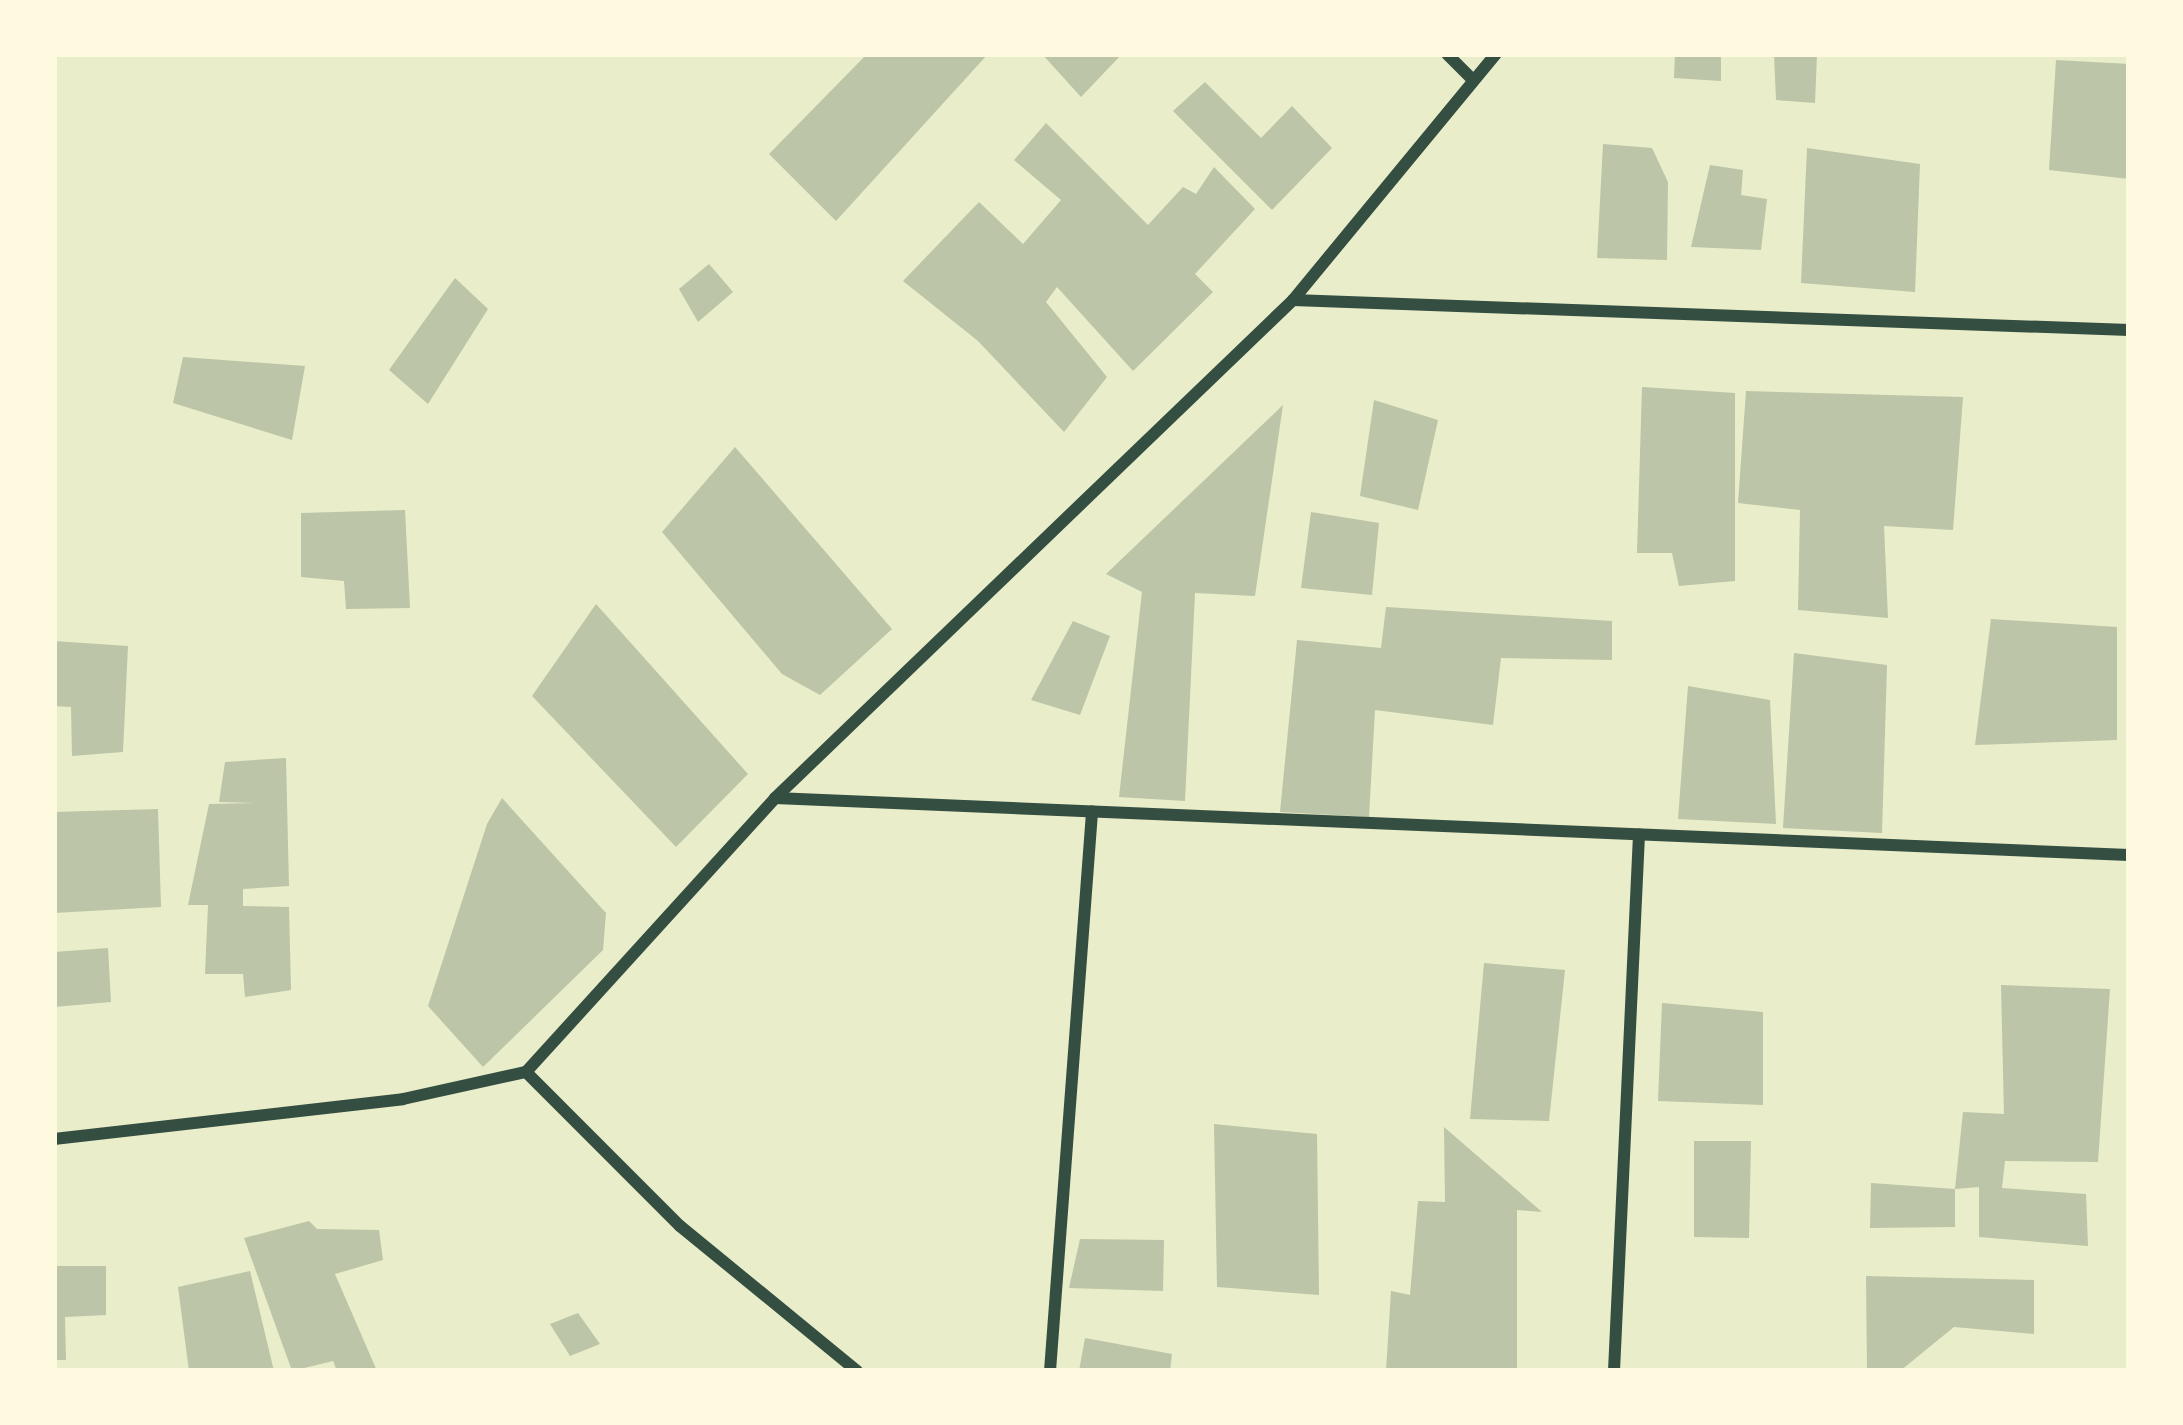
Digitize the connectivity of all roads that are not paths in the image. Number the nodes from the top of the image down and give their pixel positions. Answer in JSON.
{"nodes":[{"id":1,"x":1447,"y":54,"type":"edge"},
{"id":2,"x":1496,"y":54,"type":"edge"},
{"id":3,"x":1472,"y":80,"type":"junction"},
{"id":4,"x":1294,"y":300,"type":"junction"},
{"id":5,"x":2129,"y":330,"type":"edge"},
{"id":6,"x":775,"y":798,"type":"junction"},
{"id":7,"x":1092,"y":812,"type":"junction"},
{"id":8,"x":1639,"y":835,"type":"junction"},
{"id":9,"x":2129,"y":855,"type":"edge"},
{"id":10,"x":526,"y":1072,"type":"junction"},
{"id":11,"x":54,"y":1139,"type":"edge"},
{"id":12,"x":857,"y":1371,"type":"edge"},
{"id":13,"x":1050,"y":1371,"type":"edge"},
{"id":14,"x":1613,"y":1371,"type":"edge"}],
"edges":[{"from":1,"to":3,"type":"street"},
{"from":2,"to":3,"type":"street"},
{"from":3,"to":4,"type":"street"},
{"from":4,"to":5,"type":"street"},
{"from":4,"to":6,"type":"street"},
{"from":6,"to":7,"type":"street"},
{"from":6,"to":10,"type":"street"},
{"from":7,"to":8,"type":"street"},
{"from":7,"to":13,"type":"street"},
{"from":8,"to":9,"type":"street"},
{"from":8,"to":14,"type":"street"},
{"from":10,"to":11,"type":"street"},
{"from":10,"to":12,"type":"street"}]}
